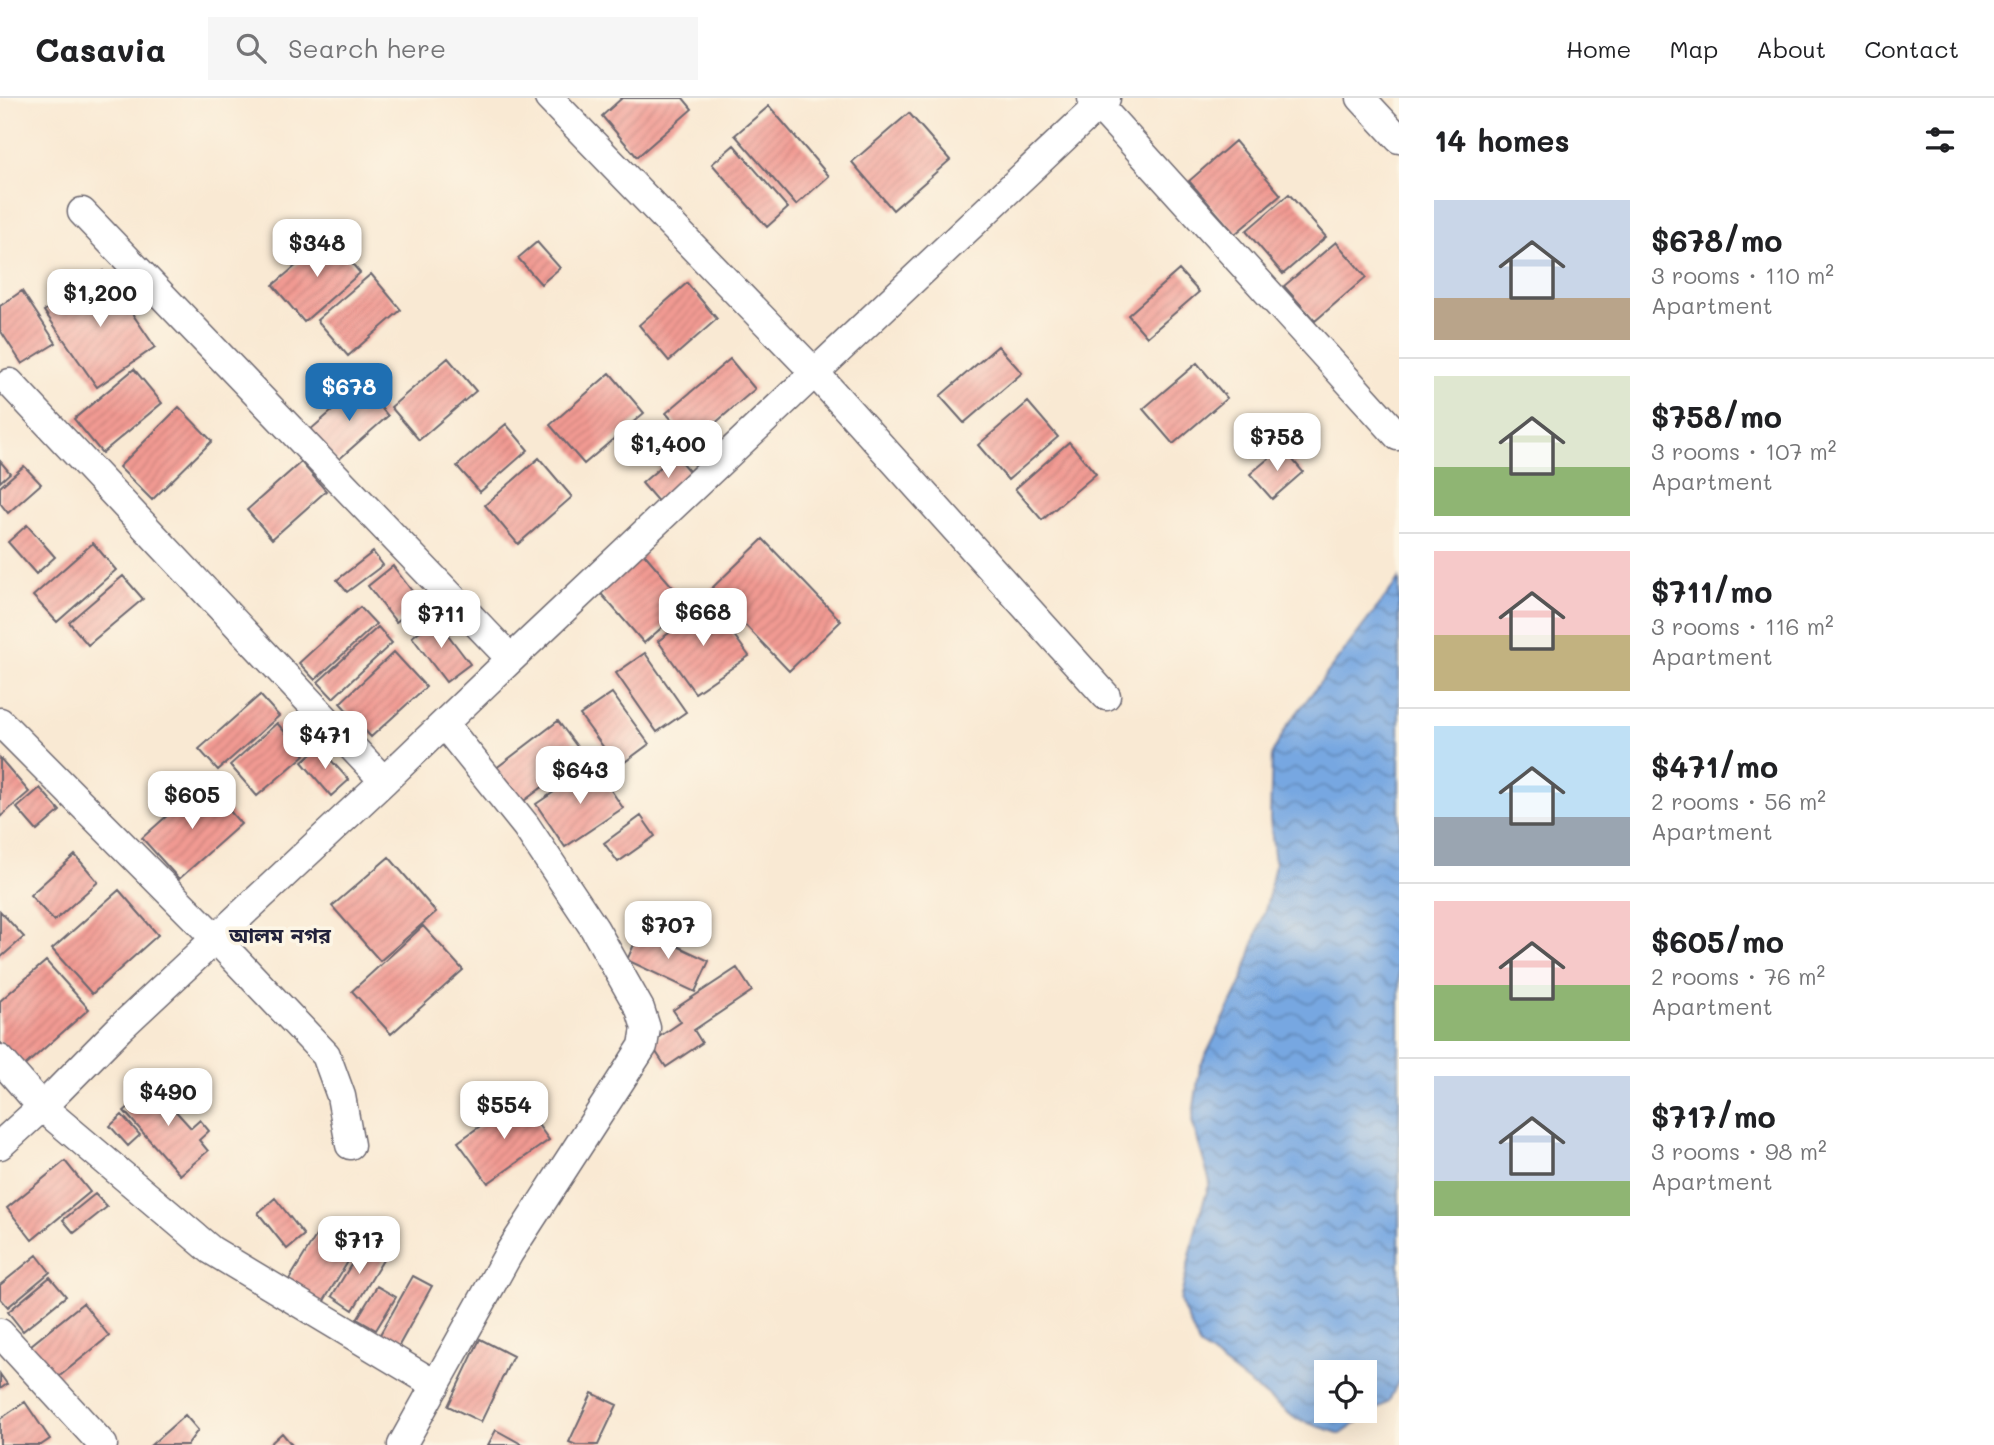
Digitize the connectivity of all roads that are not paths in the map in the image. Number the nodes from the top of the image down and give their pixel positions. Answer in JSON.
{"nodes":[{"id":1,"x":550,"y":98,"type":"edge"},
{"id":2,"x":1361,"y":98,"type":"edge"},
{"id":3,"x":1099,"y":100,"type":"edge"},
{"id":4,"x":1399,"y":139,"type":"edge"},
{"id":5,"x":82,"y":212,"type":"dead end"},
{"id":6,"x":815,"y":373,"type":"junction"},
{"id":7,"x":10,"y":383,"type":"dead end"},
{"id":8,"x":1398,"y":436,"type":"edge"},
{"id":9,"x":511,"y":659,"type":"junction"},
{"id":10,"x":1106,"y":696,"type":"dead end"},
{"id":11,"x":0,"y":722,"type":"edge"},
{"id":12,"x":444,"y":724,"type":"junction"},
{"id":13,"x":384,"y":781,"type":"junction"},
{"id":14,"x":216,"y":939,"type":"junction"},
{"id":15,"x":0,"y":1059,"type":"edge"},
{"id":16,"x":42,"y":1107,"type":"junction"},
{"id":17,"x":0,"y":1144,"type":"edge"},
{"id":18,"x":350,"y":1145,"type":"dead end"},
{"id":19,"x":0,"y":1333,"type":"edge"},
{"id":20,"x":436,"y":1385,"type":"junction"},
{"id":21,"x":103,"y":1445,"type":"edge"},
{"id":22,"x":402,"y":1445,"type":"edge"}],
"edges":[{"from":1,"to":6,"type":"street"},
{"from":2,"to":4,"type":"street"},
{"from":3,"to":6,"type":"street"},
{"from":3,"to":8,"type":"street"},
{"from":5,"to":9,"type":"street"},
{"from":6,"to":9,"type":"street"},
{"from":6,"to":10,"type":"street"},
{"from":7,"to":13,"type":"street"},
{"from":9,"to":12,"type":"street"},
{"from":11,"to":14,"type":"street"},
{"from":12,"to":13,"type":"street"},
{"from":12,"to":20,"type":"street"},
{"from":13,"to":14,"type":"street"},
{"from":14,"to":16,"type":"street"},
{"from":14,"to":18,"type":"street"},
{"from":15,"to":16,"type":"street"},
{"from":16,"to":17,"type":"street"},
{"from":16,"to":20,"type":"street"},
{"from":19,"to":21,"type":"street"},
{"from":20,"to":22,"type":"street"}]}
